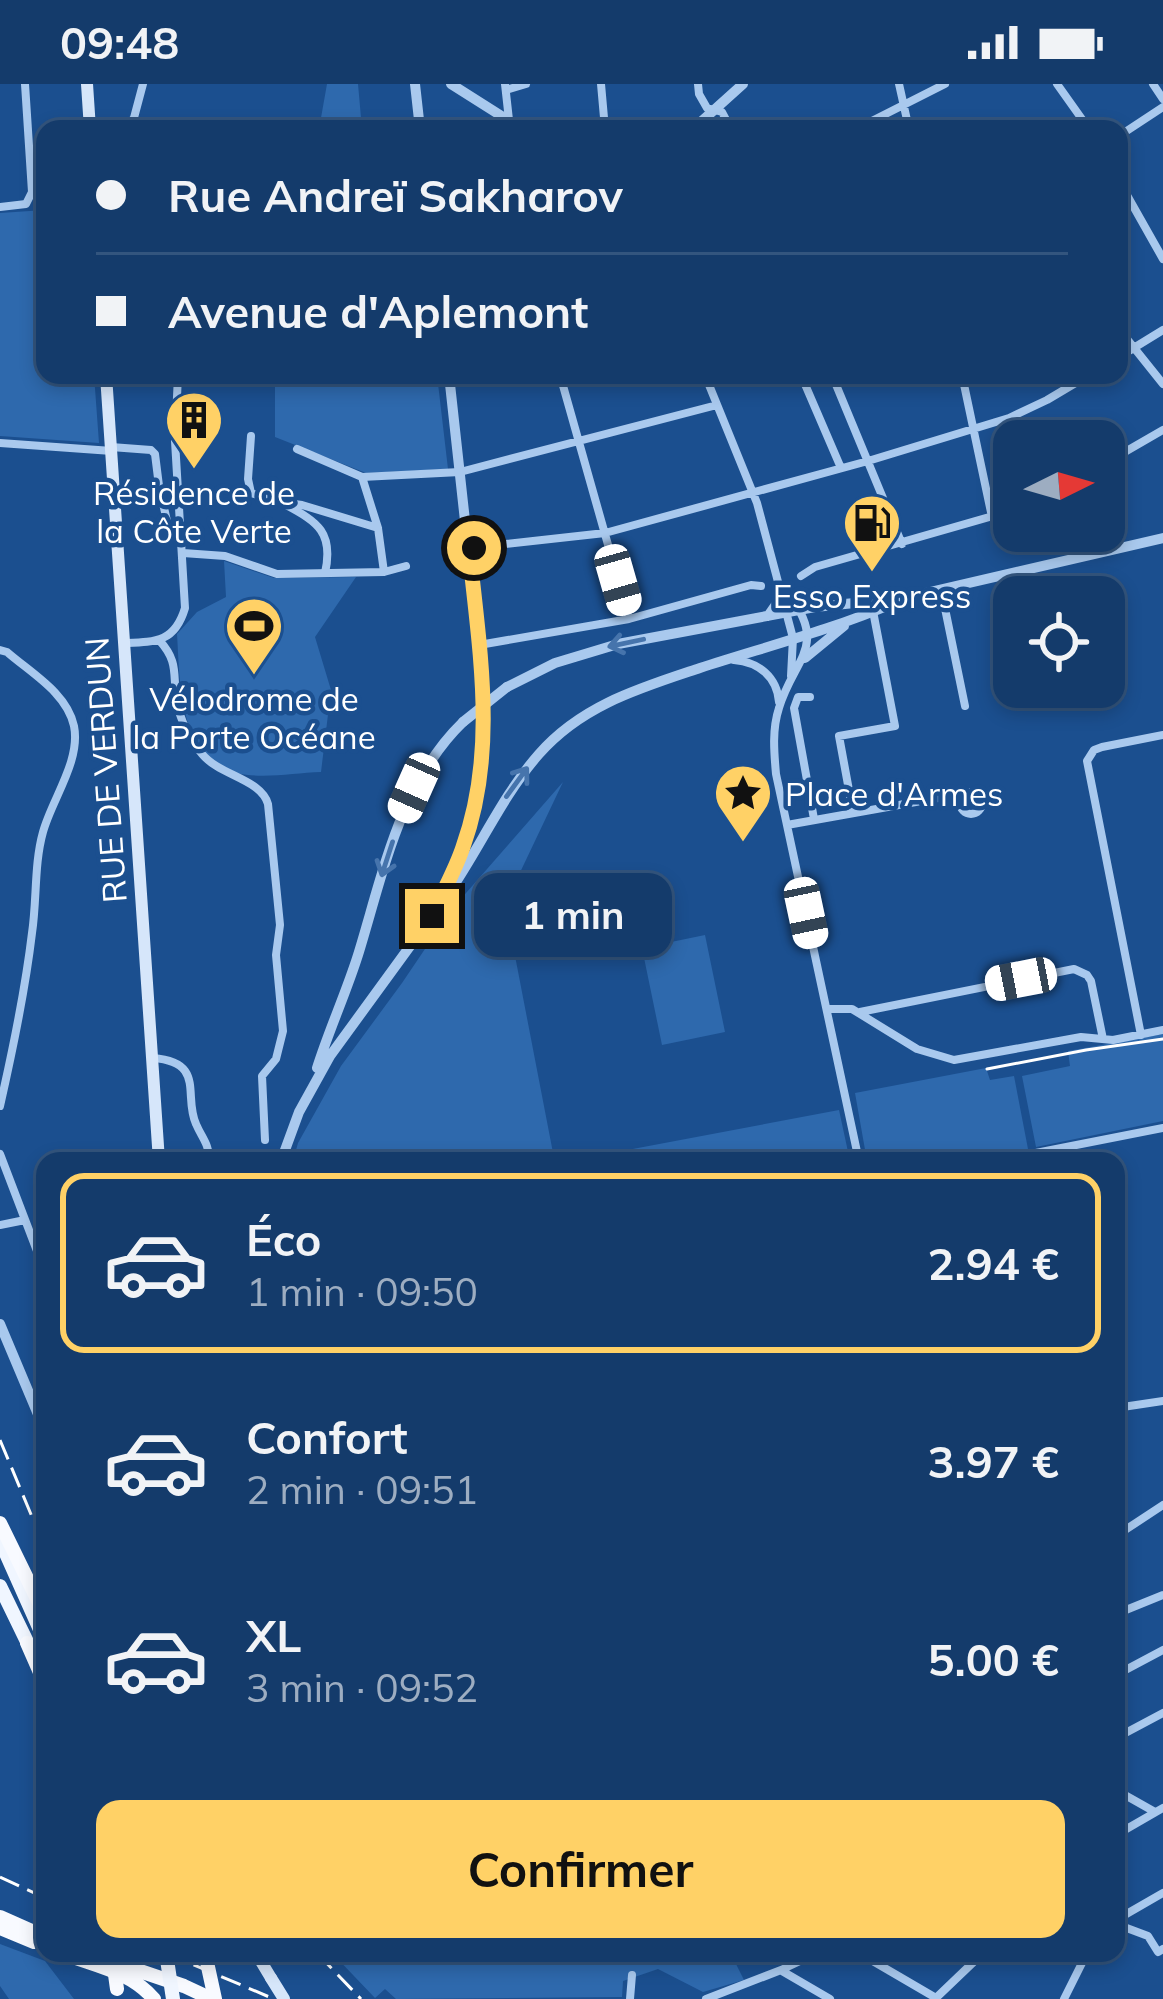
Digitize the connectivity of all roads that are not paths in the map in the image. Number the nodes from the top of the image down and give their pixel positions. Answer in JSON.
{"nodes":[{"id":1,"x":26,"y":84,"type":"edge"},
{"id":2,"x":87,"y":84,"type":"edge"},
{"id":3,"x":143,"y":84,"type":"edge"},
{"id":4,"x":415,"y":84,"type":"edge"},
{"id":5,"x":452,"y":84,"type":"edge"},
{"id":6,"x":526,"y":84,"type":"edge"},
{"id":7,"x":601,"y":84,"type":"edge"},
{"id":8,"x":698,"y":84,"type":"edge"},
{"id":9,"x":743,"y":84,"type":"edge"},
{"id":10,"x":899,"y":84,"type":"edge"},
{"id":11,"x":945,"y":84,"type":"edge"},
{"id":12,"x":1058,"y":84,"type":"edge"},
{"id":13,"x":1153,"y":84,"type":"edge"},
{"id":14,"x":506,"y":87,"type":"edge"},
{"id":15,"x":1163,"y":103,"type":"edge"},
{"id":16,"x":904,"y":105,"type":"junction"},
{"id":17,"x":714,"y":110,"type":"junction"},
{"id":18,"x":89,"y":120,"type":"edge"},
{"id":19,"x":133,"y":120,"type":"edge"},
{"id":20,"x":419,"y":120,"type":"edge"},
{"id":21,"x":503,"y":120,"type":"edge"},
{"id":22,"x":509,"y":120,"type":"edge"},
{"id":23,"x":604,"y":120,"type":"edge"},
{"id":24,"x":703,"y":120,"type":"edge"},
{"id":25,"x":726,"y":120,"type":"edge"},
{"id":26,"x":874,"y":120,"type":"edge"},
{"id":27,"x":907,"y":120,"type":"edge"},
{"id":28,"x":1082,"y":120,"type":"edge"},
{"id":29,"x":1128,"y":129,"type":"edge"},
{"id":30,"x":1128,"y":197,"type":"edge"},
{"id":31,"x":0,"y":207,"type":"edge"},
{"id":32,"x":1163,"y":259,"type":"edge"},
{"id":33,"x":1163,"y":330,"type":"edge"},
{"id":34,"x":1128,"y":340,"type":"edge"},
{"id":35,"x":1134,"y":348,"type":"junction"},
{"id":36,"x":1128,"y":352,"type":"edge"},
{"id":37,"x":107,"y":384,"type":"edge"},
{"id":38,"x":178,"y":384,"type":"edge"},
{"id":39,"x":450,"y":384,"type":"edge"},
{"id":40,"x":563,"y":384,"type":"edge"},
{"id":41,"x":709,"y":384,"type":"edge"},
{"id":42,"x":805,"y":384,"type":"edge"},
{"id":43,"x":837,"y":384,"type":"edge"},
{"id":44,"x":964,"y":384,"type":"edge"},
{"id":45,"x":1073,"y":384,"type":"edge"},
{"id":46,"x":1163,"y":384,"type":"edge"},
{"id":47,"x":717,"y":405,"type":"junction"},
{"id":48,"x":974,"y":430,"type":"junction"},
{"id":49,"x":1163,"y":430,"type":"edge"},
{"id":50,"x":251,"y":436,"type":"dead end"},
{"id":51,"x":579,"y":441,"type":"junction"},
{"id":52,"x":0,"y":443,"type":"edge"},
{"id":53,"x":111,"y":449,"type":"junction"},
{"id":54,"x":297,"y":449,"type":"dead end"},
{"id":55,"x":1125,"y":452,"type":"edge"},
{"id":56,"x":868,"y":461,"type":"junction"},
{"id":57,"x":841,"y":468,"type":"junction"},
{"id":58,"x":460,"y":472,"type":"junction"},
{"id":59,"x":362,"y":477,"type":"junction"},
{"id":60,"x":754,"y":493,"type":"junction"},
{"id":61,"x":279,"y":502,"type":"junction"},
{"id":62,"x":992,"y":517,"type":"joint"},
{"id":63,"x":378,"y":528,"type":"junction"},
{"id":64,"x":605,"y":533,"type":"junction"},
{"id":65,"x":170,"y":534,"type":"dead end"},
{"id":66,"x":1163,"y":538,"type":"edge"},
{"id":67,"x":902,"y":544,"type":"junction"},
{"id":68,"x":469,"y":548,"type":"junction"},
{"id":69,"x":183,"y":553,"type":"junction"},
{"id":70,"x":406,"y":566,"type":"dead end"},
{"id":71,"x":385,"y":572,"type":"junction"},
{"id":72,"x":325,"y":573,"type":"junction"},
{"id":73,"x":801,"y":577,"type":"dead end"},
{"id":74,"x":761,"y":586,"type":"dead end"},
{"id":75,"x":941,"y":589,"type":"junction"},
{"id":76,"x":784,"y":594,"type":"junction"},
{"id":77,"x":904,"y":598,"type":"junction"},
{"id":78,"x":815,"y":608,"type":"junction"},
{"id":79,"x":800,"y":610,"type":"junction"},
{"id":80,"x":873,"y":611,"type":"junction"},
{"id":81,"x":786,"y":613,"type":"junction"},
{"id":82,"x":768,"y":616,"type":"junction"},
{"id":83,"x":629,"y":619,"type":"junction"},
{"id":84,"x":848,"y":623,"type":"junction"},
{"id":85,"x":807,"y":634,"type":"junction"},
{"id":86,"x":794,"y":638,"type":"junction"},
{"id":87,"x":159,"y":640,"type":"junction"},
{"id":88,"x":123,"y":644,"type":"junction"},
{"id":89,"x":479,"y":645,"type":"junction"},
{"id":90,"x":0,"y":650,"type":"edge"},
{"id":91,"x":805,"y":658,"type":"junction"},
{"id":92,"x":727,"y":659,"type":"junction"},
{"id":93,"x":791,"y":677,"type":"junction"},
{"id":94,"x":811,"y":697,"type":"dead end"},
{"id":95,"x":964,"y":706,"type":"dead end"},
{"id":96,"x":779,"y":707,"type":"junction"},
{"id":97,"x":1163,"y":735,"type":"edge"},
{"id":98,"x":966,"y":793,"type":"dead end"},
{"id":99,"x":854,"y":812,"type":"junction"},
{"id":100,"x":814,"y":820,"type":"junction"},
{"id":101,"x":787,"y":825,"type":"junction"},
{"id":102,"x":432,"y":916,"type":"junction"},
{"id":103,"x":826,"y":1009,"type":"junction"},
{"id":104,"x":859,"y":1012,"type":"junction"},
{"id":105,"x":1163,"y":1030,"type":"edge"},
{"id":106,"x":1141,"y":1035,"type":"junction"},
{"id":107,"x":1103,"y":1039,"type":"junction"},
{"id":108,"x":152,"y":1058,"type":"junction"},
{"id":109,"x":314,"y":1083,"type":"junction"},
{"id":110,"x":0,"y":1106,"type":"edge"},
{"id":111,"x":1163,"y":1129,"type":"edge"},
{"id":112,"x":265,"y":1140,"type":"dead end"},
{"id":113,"x":158,"y":1152,"type":"edge"},
{"id":114,"x":209,"y":1152,"type":"edge"},
{"id":115,"x":284,"y":1152,"type":"edge"},
{"id":116,"x":857,"y":1152,"type":"edge"},
{"id":117,"x":1051,"y":1152,"type":"edge"},
{"id":118,"x":0,"y":1154,"type":"edge"},
{"id":119,"x":26,"y":1220,"type":"junction"},
{"id":120,"x":0,"y":1225,"type":"edge"},
{"id":121,"x":36,"y":1247,"type":"edge"},
{"id":122,"x":0,"y":1324,"type":"edge"},
{"id":123,"x":1163,"y":1401,"type":"edge"},
{"id":124,"x":1125,"y":1407,"type":"edge"},
{"id":125,"x":36,"y":1410,"type":"edge"},
{"id":126,"x":1163,"y":1505,"type":"edge"},
{"id":127,"x":0,"y":1523,"type":"edge"},
{"id":128,"x":1125,"y":1530,"type":"edge"},
{"id":129,"x":0,"y":1540,"type":"edge"},
{"id":130,"x":0,"y":1586,"type":"edge"},
{"id":131,"x":1163,"y":1595,"type":"edge"},
{"id":132,"x":36,"y":1597,"type":"edge"},
{"id":133,"x":1125,"y":1610,"type":"edge"},
{"id":134,"x":36,"y":1621,"type":"edge"},
{"id":135,"x":27,"y":1643,"type":"junction"},
{"id":136,"x":1163,"y":1650,"type":"edge"},
{"id":137,"x":36,"y":1658,"type":"edge"},
{"id":138,"x":36,"y":1664,"type":"edge"},
{"id":139,"x":1125,"y":1670,"type":"edge"},
{"id":140,"x":1163,"y":1713,"type":"edge"},
{"id":141,"x":1125,"y":1733,"type":"edge"},
{"id":142,"x":1125,"y":1794,"type":"edge"},
{"id":143,"x":1159,"y":1810,"type":"edge"},
{"id":144,"x":1125,"y":1830,"type":"edge"},
{"id":145,"x":1163,"y":1893,"type":"edge"},
{"id":146,"x":1125,"y":1916,"type":"edge"},
{"id":147,"x":0,"y":1917,"type":"edge"},
{"id":148,"x":1125,"y":1926,"type":"edge"},
{"id":149,"x":0,"y":1928,"type":"edge"},
{"id":150,"x":36,"y":1933,"type":"edge"},
{"id":151,"x":36,"y":1942,"type":"edge"},
{"id":152,"x":1163,"y":1949,"type":"edge"},
{"id":153,"x":88,"y":1962,"type":"edge"},
{"id":154,"x":113,"y":1962,"type":"edge"},
{"id":155,"x":113,"y":1962,"type":"edge"},
{"id":156,"x":167,"y":1962,"type":"edge"},
{"id":157,"x":207,"y":1962,"type":"edge"},
{"id":158,"x":261,"y":1962,"type":"edge"},
{"id":159,"x":798,"y":1962,"type":"edge"},
{"id":160,"x":874,"y":1962,"type":"edge"},
{"id":161,"x":974,"y":1962,"type":"edge"},
{"id":162,"x":1083,"y":1962,"type":"edge"},
{"id":163,"x":781,"y":1970,"type":"junction"},
{"id":164,"x":632,"y":1975,"type":"dead end"},
{"id":165,"x":118,"y":1994,"type":"edge"},
{"id":166,"x":936,"y":1998,"type":"edge"},
{"id":167,"x":154,"y":1999,"type":"edge"},
{"id":168,"x":173,"y":1999,"type":"edge"},
{"id":169,"x":214,"y":1999,"type":"edge"},
{"id":170,"x":284,"y":1999,"type":"edge"},
{"id":171,"x":630,"y":1999,"type":"edge"},
{"id":172,"x":706,"y":1999,"type":"edge"},
{"id":173,"x":830,"y":1999,"type":"edge"},
{"id":174,"x":1064,"y":1999,"type":"edge"}],
"edges":[{"from":1,"to":31,"type":"street"},
{"from":2,"to":18,"type":"main road"},
{"from":3,"to":19,"type":"street"},
{"from":4,"to":20,"type":"street"},
{"from":5,"to":21,"type":"street"},
{"from":6,"to":14,"type":"street"},
{"from":7,"to":23,"type":"street"},
{"from":8,"to":17,"type":"street"},
{"from":9,"to":17,"type":"street"},
{"from":10,"to":16,"type":"street"},
{"from":11,"to":16,"type":"street"},
{"from":12,"to":28,"type":"street"},
{"from":13,"to":15,"type":"street"},
{"from":14,"to":22,"type":"street"},
{"from":15,"to":29,"type":"street"},
{"from":16,"to":26,"type":"street"},
{"from":16,"to":27,"type":"street"},
{"from":17,"to":24,"type":"street"},
{"from":17,"to":25,"type":"street"},
{"from":30,"to":32,"type":"street"},
{"from":33,"to":35,"type":"street"},
{"from":34,"to":35,"type":"street"},
{"from":35,"to":36,"type":"street"},
{"from":35,"to":46,"type":"street"},
{"from":37,"to":53,"type":"main road","name":"RUE DE VERDUN"},
{"from":38,"to":69,"type":"street"},
{"from":39,"to":58,"type":"street"},
{"from":40,"to":51,"type":"street"},
{"from":41,"to":47,"type":"street"},
{"from":42,"to":57,"type":"street"},
{"from":43,"to":56,"type":"street"},
{"from":44,"to":48,"type":"street"},
{"from":45,"to":48,"type":"street"},
{"from":47,"to":51,"type":"street"},
{"from":47,"to":60,"type":"street"},
{"from":48,"to":56,"type":"street"},
{"from":48,"to":62,"type":"street"},
{"from":49,"to":55,"type":"street"},
{"from":50,"to":61,"type":"street"},
{"from":51,"to":58,"type":"street"},
{"from":51,"to":64,"type":"street"},
{"from":52,"to":53,"type":"street"},
{"from":53,"to":65,"type":"street"},
{"from":53,"to":88,"type":"main road","name":"RUE DE VERDUN"},
{"from":54,"to":59,"type":"street"},
{"from":56,"to":57,"type":"street"},
{"from":56,"to":67,"type":"street"},
{"from":57,"to":60,"type":"street"},
{"from":58,"to":59,"type":"street"},
{"from":58,"to":68,"type":"street"},
{"from":59,"to":63,"type":"street"},
{"from":60,"to":64,"type":"street"},
{"from":60,"to":76,"type":"street"},
{"from":61,"to":63,"type":"street"},
{"from":61,"to":72,"type":"street"},
{"from":62,"to":67,"type":"street"},
{"from":63,"to":71,"type":"street"},
{"from":64,"to":68,"type":"street"},
{"from":64,"to":83,"type":"street"},
{"from":66,"to":75,"type":"street"},
{"from":67,"to":73,"type":"street"},
{"from":68,"to":89,"type":"street"},
{"from":69,"to":72,"type":"street"},
{"from":69,"to":87,"type":"street"},
{"from":70,"to":71,"type":"street"},
{"from":71,"to":72,"type":"street"},
{"from":74,"to":83,"type":"street"},
{"from":75,"to":77,"type":"street"},
{"from":75,"to":95,"type":"street"},
{"from":76,"to":78,"type":"street"},
{"from":76,"to":79,"type":"street"},
{"from":76,"to":81,"type":"street"},
{"from":76,"to":82,"type":"street"},
{"from":77,"to":78,"type":"street"},
{"from":77,"to":80,"type":"street"},
{"from":78,"to":79,"type":"street"},
{"from":79,"to":81,"type":"street"},
{"from":79,"to":85,"type":"street"},
{"from":80,"to":84,"type":"street"},
{"from":80,"to":99,"type":"street"},
{"from":81,"to":82,"type":"street"},
{"from":81,"to":86,"type":"street"},
{"from":82,"to":109,"type":"street","one_way":true,"bridge":true},
{"from":83,"to":89,"type":"street"},
{"from":84,"to":85,"type":"street"},
{"from":84,"to":91,"type":"street"},
{"from":85,"to":86,"type":"street"},
{"from":85,"to":91,"type":"street"},
{"from":86,"to":92,"type":"street"},
{"from":86,"to":93,"type":"street"},
{"from":87,"to":88,"type":"street"},
{"from":87,"to":112,"type":"street"},
{"from":88,"to":108,"type":"main road","name":"RUE DE VERDUN"},
{"from":89,"to":102,"type":"street"},
{"from":90,"to":110,"type":"street"},
{"from":91,"to":93,"type":"street"},
{"from":92,"to":96,"type":"street"},
{"from":102,"to":92,"type":"street","one_way":true},
{"from":93,"to":96,"type":"street"},
{"from":94,"to":100,"type":"street"},
{"from":96,"to":101,"type":"street"},
{"from":97,"to":106,"type":"street"},
{"from":98,"to":99,"type":"street"},
{"from":99,"to":100,"type":"street"},
{"from":100,"to":101,"type":"street"},
{"from":101,"to":103,"type":"street"},
{"from":102,"to":109,"type":"street"},
{"from":103,"to":104,"type":"street"},
{"from":103,"to":116,"type":"street"},
{"from":104,"to":107,"type":"street"},
{"from":104,"to":107,"type":"street"},
{"from":105,"to":106,"type":"street"},
{"from":106,"to":107,"type":"street"},
{"from":108,"to":113,"type":"main road","name":"RUE DE VERDUN"},
{"from":108,"to":114,"type":"street"},
{"from":109,"to":115,"type":"street"},
{"from":111,"to":117,"type":"street"},
{"from":118,"to":119,"type":"street"},
{"from":119,"to":120,"type":"street"},
{"from":119,"to":121,"type":"street"},
{"from":122,"to":125,"type":"street"},
{"from":123,"to":124,"type":"street"},
{"from":126,"to":128,"type":"street"},
{"from":127,"to":132,"type":"highway"},
{"from":129,"to":134,"type":"main road"},
{"from":130,"to":135,"type":"main road"},
{"from":131,"to":133,"type":"street"},
{"from":135,"to":137,"type":"main road"},
{"from":135,"to":138,"type":"highway"},
{"from":136,"to":139,"type":"street"},
{"from":140,"to":141,"type":"street"},
{"from":142,"to":143,"type":"street"},
{"from":143,"to":144,"type":"street"},
{"from":145,"to":146,"type":"street"},
{"from":147,"to":150,"type":"highway"},
{"from":148,"to":152,"type":"street"},
{"from":149,"to":151,"type":"highway"},
{"from":153,"to":167,"type":"highway"},
{"from":154,"to":169,"type":"highway"},
{"from":155,"to":165,"type":"highway","bridge":true},
{"from":156,"to":168,"type":"main road","bridge":true},
{"from":157,"to":169,"type":"highway","bridge":true},
{"from":158,"to":170,"type":"main road","bridge":true},
{"from":159,"to":163,"type":"street"},
{"from":160,"to":166,"type":"street"},
{"from":161,"to":166,"type":"street"},
{"from":162,"to":174,"type":"street"},
{"from":163,"to":172,"type":"street"},
{"from":163,"to":173,"type":"street"},
{"from":164,"to":171,"type":"street"}]}
